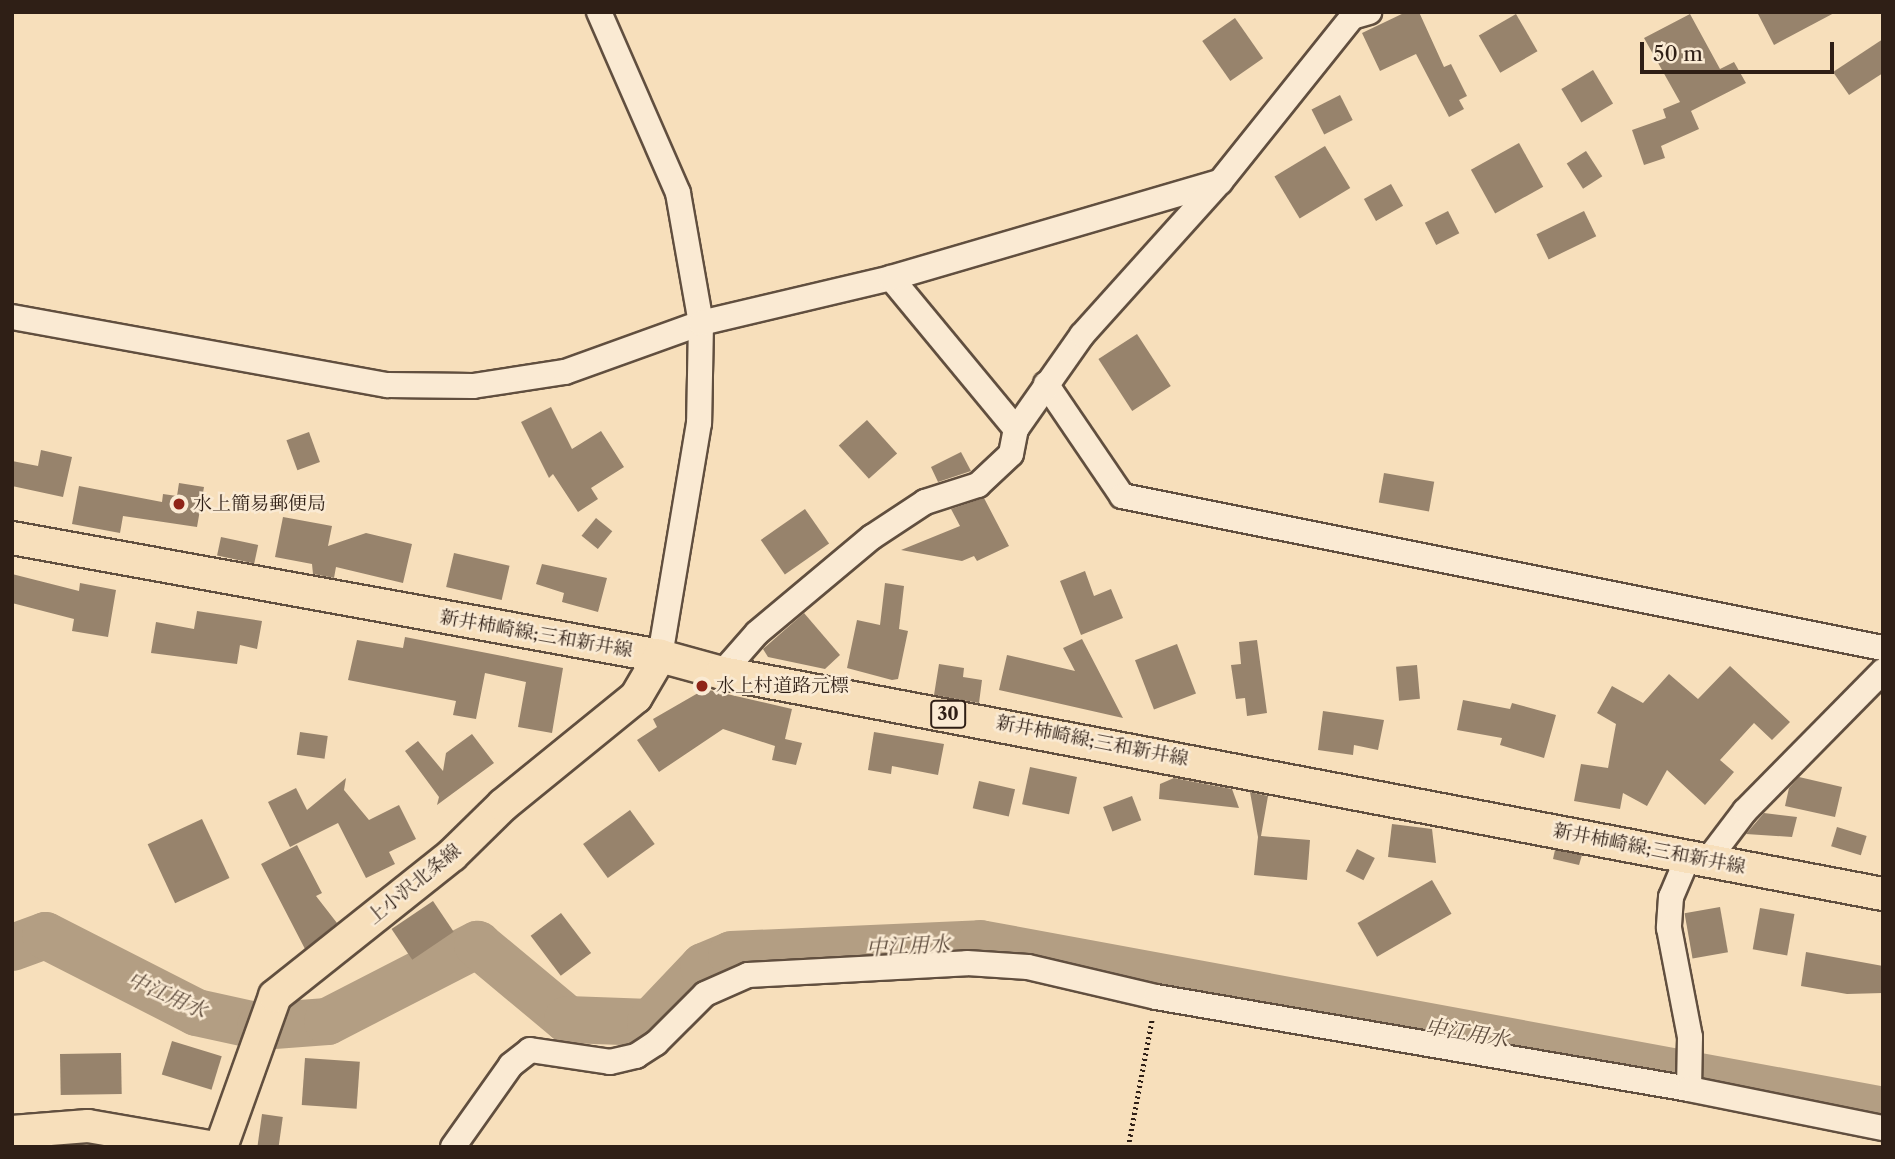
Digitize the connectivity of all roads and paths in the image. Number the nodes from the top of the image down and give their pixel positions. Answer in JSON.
{"nodes":[{"id":1,"x":598,"y":12,"type":"edge"},
{"id":2,"x":1356,"y":14,"type":"edge"},
{"id":3,"x":1220,"y":182,"type":"junction"},
{"id":4,"x":891,"y":278,"type":"junction"},
{"id":5,"x":12,"y":317,"type":"edge"},
{"id":6,"x":701,"y":323,"type":"junction"},
{"id":7,"x":1046,"y":384,"type":"junction"},
{"id":8,"x":1016,"y":429,"type":"junction"},
{"id":9,"x":12,"y":538,"type":"edge"},
{"id":10,"x":1883,"y":648,"type":"edge"},
{"id":11,"x":660,"y":656,"type":"junction"},
{"id":12,"x":1883,"y":671,"type":"edge"},
{"id":13,"x":722,"y":673,"type":"junction"},
{"id":14,"x":1698,"y":859,"type":"junction"},
{"id":15,"x":1883,"y":894,"type":"edge"},
{"id":16,"x":1156,"y":998,"type":"junction"},
{"id":17,"x":1689,"y":1089,"type":"junction"},
{"id":18,"x":1883,"y":1128,"type":"edge"},
{"id":19,"x":12,"y":1132,"type":"edge"},
{"id":20,"x":209,"y":1147,"type":"edge"},
{"id":21,"x":221,"y":1147,"type":"edge"},
{"id":22,"x":453,"y":1147,"type":"edge"},
{"id":23,"x":1128,"y":1147,"type":"edge"}],
"edges":[{"from":1,"to":6,"type":"street"},
{"from":2,"to":3,"type":"street"},
{"from":3,"to":4,"type":"street"},
{"from":3,"to":7,"type":"street"},
{"from":4,"to":6,"type":"street"},
{"from":4,"to":8,"type":"street"},
{"from":5,"to":6,"type":"street"},
{"from":6,"to":11,"type":"street"},
{"from":7,"to":8,"type":"street"},
{"from":7,"to":10,"type":"street"},
{"from":8,"to":13,"type":"street"},
{"from":9,"to":11,"type":"main road","name":"新井柿崎線;三和新井線","number":"30"},
{"from":11,"to":13,"type":"main road","name":"新井柿崎線;三和新井線","number":"30"},
{"from":11,"to":21,"type":"main road","name":"上小沢北条線"},
{"from":12,"to":14,"type":"street"},
{"from":13,"to":14,"type":"main road","name":"新井柿崎線;三和新井線","number":"30"},
{"from":14,"to":15,"type":"main road","name":"新井柿崎線;三和新井線","number":"30"},
{"from":14,"to":17,"type":"street"},
{"from":16,"to":17,"type":"street"},
{"from":16,"to":22,"type":"street"},
{"from":16,"to":23,"type":"path"},
{"from":17,"to":18,"type":"street"},
{"from":19,"to":20,"type":"main road"}]}
